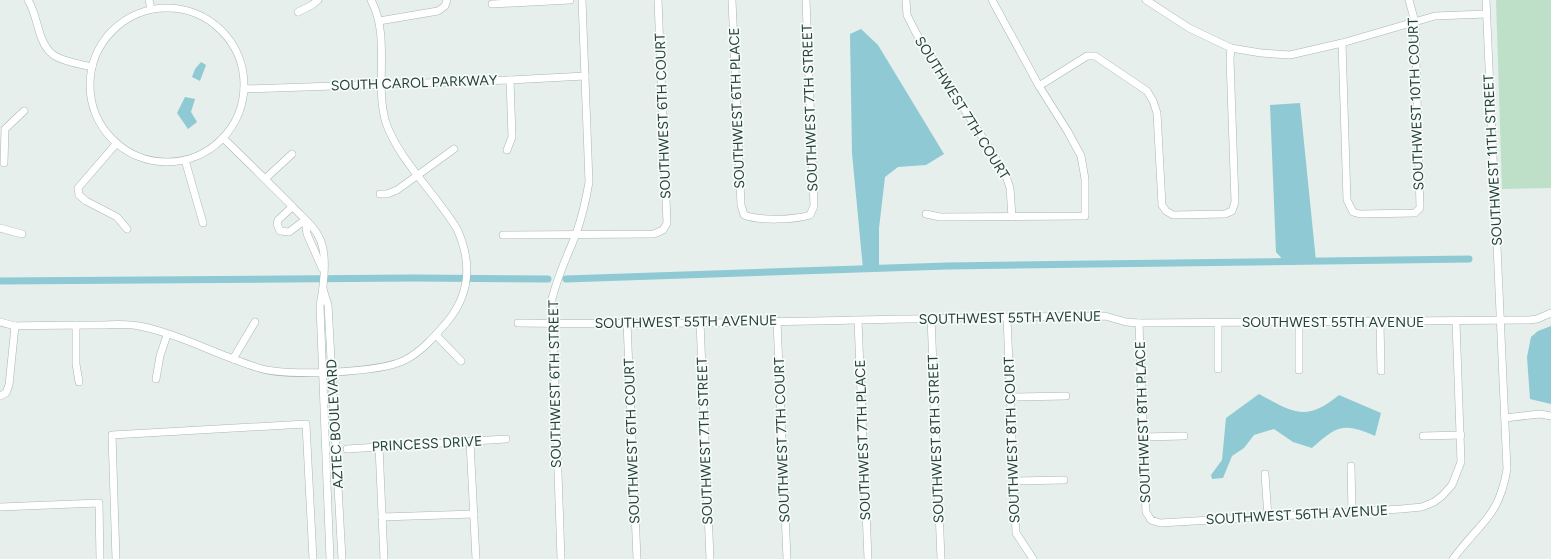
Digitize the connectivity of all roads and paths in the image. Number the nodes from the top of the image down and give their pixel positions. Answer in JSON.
{"nodes":[{"id":1,"x":28,"y":0,"type":"edge"},
{"id":2,"x":149,"y":0,"type":"edge"},
{"id":3,"x":318,"y":0,"type":"edge"},
{"id":4,"x":371,"y":0,"type":"edge"},
{"id":5,"x":447,"y":0,"type":"edge"},
{"id":6,"x":570,"y":0,"type":"edge"},
{"id":7,"x":582,"y":0,"type":"edge"},
{"id":8,"x":658,"y":0,"type":"edge"},
{"id":9,"x":732,"y":0,"type":"edge"},
{"id":10,"x":806,"y":0,"type":"edge"},
{"id":11,"x":906,"y":0,"type":"edge"},
{"id":12,"x":992,"y":0,"type":"edge"},
{"id":13,"x":1146,"y":0,"type":"edge"},
{"id":14,"x":1408,"y":0,"type":"edge"},
{"id":15,"x":1486,"y":0,"type":"edge"},
{"id":16,"x":492,"y":4,"type":"dead end"},
{"id":17,"x":151,"y":10,"type":"junction"},
{"id":18,"x":298,"y":12,"type":"dead end"},
{"id":19,"x":1486,"y":14,"type":"junction"},
{"id":20,"x":379,"y":21,"type":"junction"},
{"id":21,"x":1415,"y":22,"type":"junction"},
{"id":22,"x":1342,"y":43,"type":"junction"},
{"id":23,"x":1231,"y":48,"type":"junction"},
{"id":24,"x":92,"y":67,"type":"junction"},
{"id":25,"x":585,"y":76,"type":"junction"},
{"id":26,"x":510,"y":80,"type":"junction"},
{"id":27,"x":381,"y":83,"type":"junction"},
{"id":28,"x":1039,"y":86,"type":"junction"},
{"id":29,"x":244,"y":88,"type":"junction"},
{"id":30,"x":24,"y":111,"type":"dead end"},
{"id":31,"x":2,"y":128,"type":"edge"},
{"id":32,"x":223,"y":138,"type":"junction"},
{"id":33,"x":116,"y":144,"type":"junction"},
{"id":34,"x":454,"y":149,"type":"dead end"},
{"id":35,"x":507,"y":150,"type":"dead end"},
{"id":36,"x":292,"y":154,"type":"dead end"},
{"id":37,"x":185,"y":160,"type":"junction"},
{"id":38,"x":4,"y":163,"type":"dead end"},
{"id":39,"x":417,"y":174,"type":"junction"},
{"id":40,"x":266,"y":178,"type":"junction"},
{"id":41,"x":380,"y":194,"type":"dead end"},
{"id":42,"x":292,"y":207,"type":"junction"},
{"id":43,"x":926,"y":214,"type":"dead end"},
{"id":44,"x":810,"y":215,"type":"joint"},
{"id":45,"x":1012,"y":217,"type":"junction"},
{"id":46,"x":305,"y":220,"type":"junction"},
{"id":47,"x":203,"y":223,"type":"dead end"},
{"id":48,"x":0,"y":228,"type":"edge"},
{"id":49,"x":127,"y":229,"type":"dead end"},
{"id":50,"x":22,"y":234,"type":"dead end"},
{"id":51,"x":503,"y":235,"type":"dead end"},
{"id":52,"x":575,"y":235,"type":"junction"},
{"id":53,"x":323,"y":289,"type":"junction"},
{"id":54,"x":1551,"y":313,"type":"edge"},
{"id":55,"x":1007,"y":317,"type":"junction"},
{"id":56,"x":931,"y":318,"type":"junction"},
{"id":57,"x":1501,"y":320,"type":"junction"},
{"id":58,"x":777,"y":321,"type":"junction"},
{"id":59,"x":858,"y":321,"type":"junction"},
{"id":60,"x":0,"y":322,"type":"edge"},
{"id":61,"x":254,"y":322,"type":"dead end"},
{"id":62,"x":518,"y":322,"type":"dead end"},
{"id":63,"x":700,"y":322,"type":"junction"},
{"id":64,"x":1298,"y":322,"type":"junction"},
{"id":65,"x":1380,"y":322,"type":"junction"},
{"id":66,"x":1456,"y":322,"type":"junction"},
{"id":67,"x":552,"y":323,"type":"junction"},
{"id":68,"x":627,"y":323,"type":"junction"},
{"id":69,"x":1139,"y":323,"type":"junction"},
{"id":70,"x":1218,"y":323,"type":"junction"},
{"id":71,"x":76,"y":325,"type":"junction"},
{"id":72,"x":15,"y":326,"type":"junction"},
{"id":73,"x":167,"y":335,"type":"junction"},
{"id":74,"x":436,"y":335,"type":"junction"},
{"id":75,"x":233,"y":359,"type":"junction"},
{"id":76,"x":461,"y":361,"type":"dead end"},
{"id":77,"x":1218,"y":369,"type":"dead end"},
{"id":78,"x":1299,"y":370,"type":"dead end"},
{"id":79,"x":332,"y":371,"type":"junction"},
{"id":80,"x":1381,"y":371,"type":"dead end"},
{"id":81,"x":322,"y":372,"type":"junction"},
{"id":82,"x":156,"y":379,"type":"dead end"},
{"id":83,"x":79,"y":382,"type":"dead end"},
{"id":84,"x":0,"y":396,"type":"edge"},
{"id":85,"x":1066,"y":396,"type":"dead end"},
{"id":86,"x":1011,"y":397,"type":"junction"},
{"id":87,"x":1551,"y":416,"type":"edge"},
{"id":88,"x":1504,"y":418,"type":"junction"},
{"id":89,"x":334,"y":422,"type":"junction"},
{"id":90,"x":324,"y":424,"type":"junction"},
{"id":91,"x":1461,"y":435,"type":"junction"},
{"id":92,"x":1184,"y":436,"type":"dead end"},
{"id":93,"x":1423,"y":436,"type":"dead end"},
{"id":94,"x":1144,"y":437,"type":"junction"},
{"id":95,"x":506,"y":439,"type":"dead end"},
{"id":96,"x":470,"y":442,"type":"junction"},
{"id":97,"x":379,"y":447,"type":"junction"},
{"id":98,"x":347,"y":449,"type":"dead end"},
{"id":99,"x":1351,"y":466,"type":"dead end"},
{"id":100,"x":1265,"y":474,"type":"dead end"},
{"id":101,"x":1064,"y":480,"type":"dead end"},
{"id":102,"x":1014,"y":481,"type":"junction"},
{"id":103,"x":0,"y":507,"type":"edge"},
{"id":104,"x":1352,"y":512,"type":"junction"},
{"id":105,"x":474,"y":514,"type":"junction"},
{"id":106,"x":382,"y":517,"type":"junction"},
{"id":107,"x":1268,"y":517,"type":"junction"},
{"id":108,"x":1151,"y":520,"type":"joint"},
{"id":109,"x":100,"y":559,"type":"edge"},
{"id":110,"x":116,"y":559,"type":"edge"},
{"id":111,"x":312,"y":559,"type":"edge"},
{"id":112,"x":330,"y":559,"type":"edge"},
{"id":113,"x":342,"y":559,"type":"edge"},
{"id":114,"x":384,"y":559,"type":"edge"},
{"id":115,"x":476,"y":559,"type":"edge"},
{"id":116,"x":560,"y":559,"type":"edge"},
{"id":117,"x":637,"y":559,"type":"edge"},
{"id":118,"x":710,"y":559,"type":"edge"},
{"id":119,"x":787,"y":559,"type":"edge"},
{"id":120,"x":868,"y":559,"type":"edge"},
{"id":121,"x":941,"y":559,"type":"edge"},
{"id":122,"x":1033,"y":559,"type":"edge"},
{"id":123,"x":1453,"y":559,"type":"edge"}],
"edges":[{"from":1,"to":24,"type":"street"},
{"from":2,"to":17,"type":"street"},
{"from":3,"to":18,"type":"street"},
{"from":4,"to":20,"type":"street"},
{"from":5,"to":20,"type":"street"},
{"from":6,"to":16,"type":"street"},
{"from":7,"to":25,"type":"street","name":"SOUTHWEST 6TH STREET"},
{"from":8,"to":52,"type":"street","name":"SOUTHWEST 6TH COURT"},
{"from":9,"to":44,"type":"street","name":"SOUTHWEST 6TH PLACE"},
{"from":10,"to":44,"type":"street","name":"SOUTHWEST 7TH STREET"},
{"from":11,"to":45,"type":"street","name":"SOUTHWEST 7TH COURT"},
{"from":12,"to":28,"type":"street"},
{"from":13,"to":23,"type":"street"},
{"from":14,"to":21,"type":"street","name":"SOUTHWEST 10TH COURT"},
{"from":15,"to":19,"type":"street","name":"SOUTHWEST 11TH STREET"},
{"from":17,"to":24,"type":"street"},
{"from":17,"to":29,"type":"street"},
{"from":19,"to":21,"type":"street"},
{"from":19,"to":57,"type":"street","name":"SOUTHWEST 11TH STREET"},
{"from":20,"to":27,"type":"street"},
{"from":21,"to":22,"type":"street"},
{"from":21,"to":22,"type":"street","name":"SOUTHWEST 10TH COURT"},
{"from":22,"to":23,"type":"street"},
{"from":23,"to":28,"type":"street"},
{"from":24,"to":33,"type":"street"},
{"from":25,"to":26,"type":"street","name":"SOUTH CAROL PARKWAY"},
{"from":25,"to":52,"type":"street","name":"SOUTHWEST 6TH STREET"},
{"from":26,"to":27,"type":"street","name":"SOUTH CAROL PARKWAY"},
{"from":26,"to":35,"type":"street"},
{"from":27,"to":29,"type":"street","name":"SOUTH CAROL PARKWAY"},
{"from":27,"to":39,"type":"street"},
{"from":28,"to":45,"type":"street"},
{"from":29,"to":32,"type":"street"},
{"from":30,"to":31,"type":"street"},
{"from":31,"to":38,"type":"street"},
{"from":32,"to":37,"type":"street"},
{"from":32,"to":40,"type":"street","name":"AZTEC BOULEVARD"},
{"from":33,"to":37,"type":"street"},
{"from":33,"to":49,"type":"street"},
{"from":34,"to":39,"type":"street"},
{"from":36,"to":40,"type":"street"},
{"from":37,"to":47,"type":"street"},
{"from":39,"to":41,"type":"street"},
{"from":39,"to":74,"type":"street"},
{"from":40,"to":42,"type":"street","name":"AZTEC BOULEVARD"},
{"from":42,"to":46,"type":"street","name":"AZTEC BOULEVARD"},
{"from":42,"to":46,"type":"street"},
{"from":43,"to":45,"type":"street"},
{"from":46,"to":53,"type":"street","name":"AZTEC BOULEVARD"},
{"from":48,"to":50,"type":"street"},
{"from":51,"to":52,"type":"street"},
{"from":52,"to":67,"type":"street","name":"SOUTHWEST 6TH STREET"},
{"from":53,"to":79,"type":"street","name":"AZTEC BOULEVARD"},
{"from":53,"to":81,"type":"street","name":"AZTEC BOULEVARD"},
{"from":54,"to":57,"type":"street"},
{"from":55,"to":56,"type":"street","name":"SOUTHWEST 55TH AVENUE"},
{"from":55,"to":69,"type":"street","name":"SOUTHWEST 55TH AVENUE"},
{"from":55,"to":86,"type":"street","name":"SOUTHWEST 8TH COURT"},
{"from":56,"to":59,"type":"street","name":"SOUTHWEST 55TH AVENUE"},
{"from":56,"to":121,"type":"street","name":"SOUTHWEST 8TH STREET"},
{"from":57,"to":66,"type":"street","name":"SOUTHWEST 55TH AVENUE"},
{"from":57,"to":88,"type":"street","name":"SOUTHWEST 11TH STREET"},
{"from":58,"to":59,"type":"street","name":"SOUTHWEST 55TH AVENUE"},
{"from":58,"to":63,"type":"street","name":"SOUTHWEST 55TH AVENUE"},
{"from":58,"to":119,"type":"street","name":"SOUTHWEST 7TH COURT"},
{"from":59,"to":120,"type":"street","name":"SOUTHWEST 7TH PLACE"},
{"from":60,"to":72,"type":"street"},
{"from":61,"to":75,"type":"street"},
{"from":62,"to":67,"type":"street","name":"SOUTHWEST 55TH AVENUE"},
{"from":63,"to":68,"type":"street","name":"SOUTHWEST 55TH AVENUE"},
{"from":63,"to":118,"type":"street","name":"SOUTHWEST 7TH STREET"},
{"from":64,"to":65,"type":"street","name":"SOUTHWEST 55TH AVENUE"},
{"from":64,"to":70,"type":"street","name":"SOUTHWEST 55TH AVENUE"},
{"from":64,"to":78,"type":"street"},
{"from":65,"to":66,"type":"street","name":"SOUTHWEST 55TH AVENUE"},
{"from":65,"to":80,"type":"street"},
{"from":66,"to":91,"type":"street"},
{"from":67,"to":68,"type":"street","name":"SOUTHWEST 55TH AVENUE"},
{"from":67,"to":116,"type":"street","name":"SOUTHWEST 6TH STREET"},
{"from":68,"to":117,"type":"street","name":"SOUTHWEST 6TH COURT"},
{"from":69,"to":70,"type":"street","name":"SOUTHWEST 55TH AVENUE"},
{"from":69,"to":94,"type":"street","name":"SOUTHWEST 8TH PLACE"},
{"from":70,"to":77,"type":"street"},
{"from":71,"to":72,"type":"street"},
{"from":71,"to":73,"type":"street"},
{"from":71,"to":83,"type":"street"},
{"from":72,"to":84,"type":"street"},
{"from":73,"to":75,"type":"street"},
{"from":73,"to":82,"type":"street"},
{"from":74,"to":76,"type":"street"},
{"from":74,"to":79,"type":"street"},
{"from":75,"to":81,"type":"street"},
{"from":79,"to":81,"type":"street"},
{"from":79,"to":89,"type":"street","name":"AZTEC BOULEVARD"},
{"from":81,"to":90,"type":"street","name":"AZTEC BOULEVARD"},
{"from":85,"to":86,"type":"street"},
{"from":86,"to":102,"type":"street","name":"SOUTHWEST 8TH COURT"},
{"from":87,"to":88,"type":"street"},
{"from":88,"to":123,"type":"street","name":"SOUTHWEST 11TH STREET"},
{"from":89,"to":90,"type":"street"},
{"from":89,"to":113,"type":"street","name":"AZTEC BOULEVARD"},
{"from":90,"to":112,"type":"street","name":"AZTEC BOULEVARD"},
{"from":91,"to":93,"type":"street"},
{"from":91,"to":104,"type":"street","name":"SOUTHWEST 56TH AVENUE"},
{"from":92,"to":94,"type":"street"},
{"from":94,"to":108,"type":"street","name":"SOUTHWEST 8TH PLACE"},
{"from":95,"to":96,"type":"street","name":"PRINCESS DRIVE"},
{"from":96,"to":97,"type":"street","name":"PRINCESS DRIVE"},
{"from":96,"to":105,"type":"street"},
{"from":97,"to":98,"type":"street","name":"PRINCESS DRIVE"},
{"from":97,"to":106,"type":"street"},
{"from":99,"to":104,"type":"street"},
{"from":100,"to":107,"type":"street"},
{"from":101,"to":102,"type":"street"},
{"from":102,"to":122,"type":"street","name":"SOUTHWEST 8TH COURT"},
{"from":103,"to":109,"type":"street"},
{"from":104,"to":107,"type":"street","name":"SOUTHWEST 56TH AVENUE"},
{"from":105,"to":106,"type":"street"},
{"from":105,"to":115,"type":"street"},
{"from":106,"to":114,"type":"street"},
{"from":107,"to":108,"type":"street","name":"SOUTHWEST 56TH AVENUE"},
{"from":110,"to":111,"type":"street"}]}
